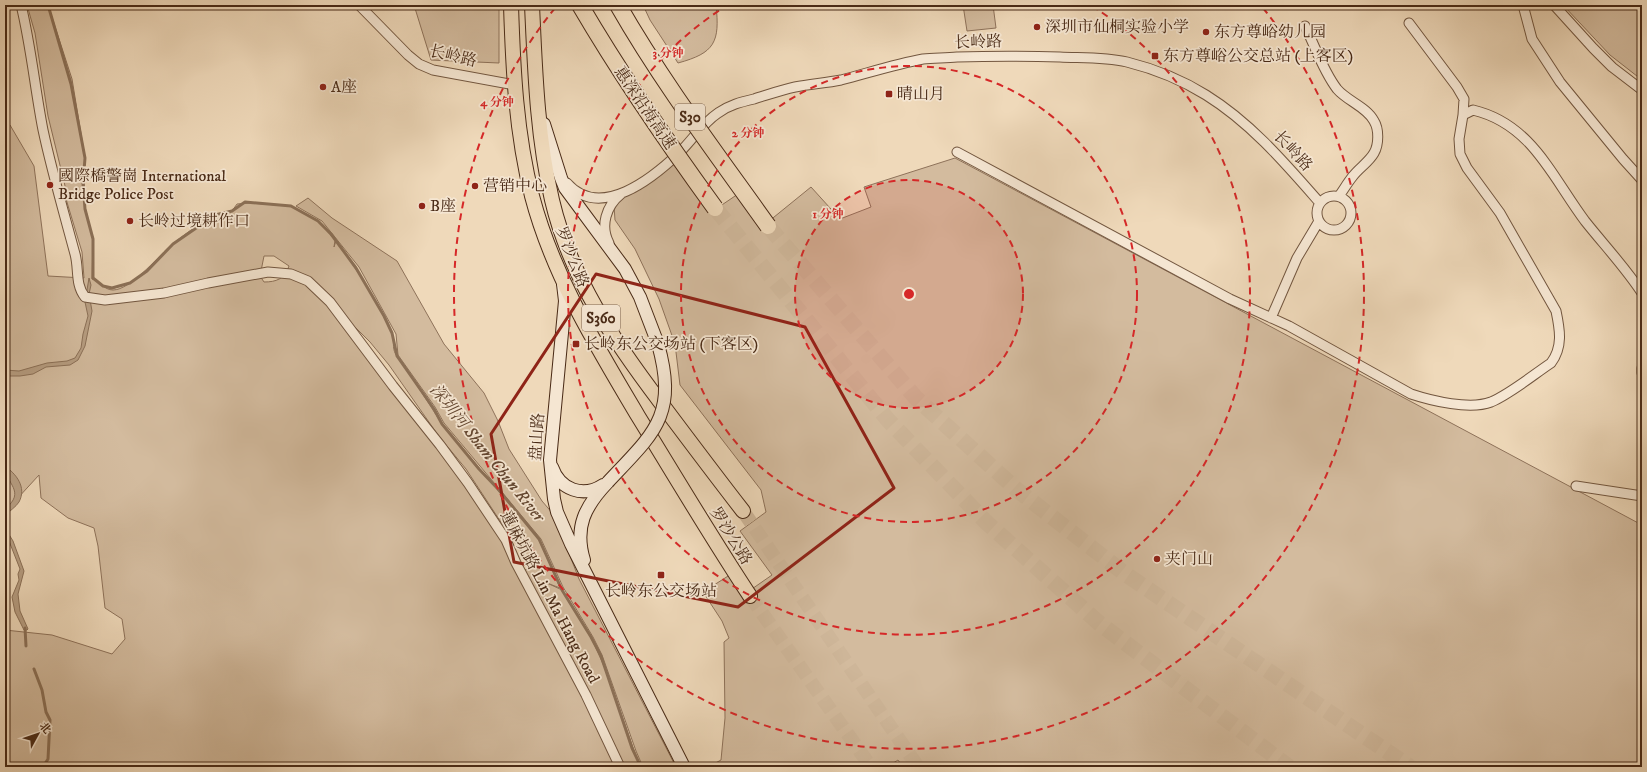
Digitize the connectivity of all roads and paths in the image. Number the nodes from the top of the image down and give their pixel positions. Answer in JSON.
{"nodes":[{"id":1,"x":21,"y":5,"type":"edge"},
{"id":2,"x":359,"y":5,"type":"edge"},
{"id":3,"x":511,"y":5,"type":"edge"},
{"id":4,"x":532,"y":5,"type":"edge"},
{"id":5,"x":580,"y":5,"type":"edge"},
{"id":6,"x":618,"y":5,"type":"edge"},
{"id":7,"x":1523,"y":5,"type":"edge"},
{"id":8,"x":1554,"y":5,"type":"edge"},
{"id":9,"x":1409,"y":23,"type":"dead end"},
{"id":10,"x":1305,"y":26,"type":"dead end"},
{"id":11,"x":515,"y":84,"type":"junction"},
{"id":12,"x":536,"y":90,"type":"junction"},
{"id":13,"x":1642,"y":90,"type":"edge"},
{"id":14,"x":1463,"y":115,"type":"junction"},
{"id":15,"x":957,"y":152,"type":"dead end"},
{"id":16,"x":558,"y":171,"type":"junction"},
{"id":17,"x":1642,"y":180,"type":"edge"},
{"id":18,"x":624,"y":192,"type":"junction"},
{"id":19,"x":1339,"y":196,"type":"junction"},
{"id":20,"x":1320,"y":203,"type":"junction"},
{"id":21,"x":714,"y":208,"type":"tunnel mouth"},
{"id":22,"x":1319,"y":221,"type":"junction"},
{"id":23,"x":768,"y":226,"type":"tunnel mouth"},
{"id":24,"x":620,"y":262,"type":"junction"},
{"id":25,"x":562,"y":280,"type":"junction"},
{"id":26,"x":1642,"y":293,"type":"edge"},
{"id":27,"x":1271,"y":318,"type":"junction"},
{"id":28,"x":1642,"y":368,"type":"edge"},
{"id":29,"x":1642,"y":372,"type":"edge"},
{"id":30,"x":550,"y":460,"type":"junction"},
{"id":31,"x":608,"y":482,"type":"junction"},
{"id":32,"x":1576,"y":486,"type":"dead end"},
{"id":33,"x":1642,"y":496,"type":"edge"},
{"id":34,"x":743,"y":511,"type":"tunnel mouth"},
{"id":35,"x":593,"y":589,"type":"junction"},
{"id":36,"x":750,"y":596,"type":"tunnel mouth"},
{"id":37,"x":620,"y":767,"type":"edge"},
{"id":38,"x":684,"y":767,"type":"edge"}],
"edges":[{"from":1,"to":37,"type":"street","name":"蓮麻坑路 Lin Ma Hang Road"},
{"from":2,"to":11,"type":"street","name":"长岭路"},
{"from":3,"to":11,"type":"main road","name":"罗沙公路","number":"S360"},
{"from":4,"to":12,"type":"main road","name":"罗沙公路","number":"S360"},
{"from":5,"to":21,"type":"highway","name":"惠深沿海高速","number":"S30","bridge":true},
{"from":6,"to":23,"type":"highway","name":"惠深沿海高速","number":"S30","bridge":true},
{"from":7,"to":17,"type":"street"},
{"from":8,"to":13,"type":"street"},
{"from":9,"to":14,"type":"street"},
{"from":10,"to":19,"type":"street"},
{"from":11,"to":25,"type":"main road","name":"罗沙公路","number":"S360"},
{"from":12,"to":16,"type":"main road"},
{"from":12,"to":34,"type":"main road","name":"罗沙公路","number":"S360"},
{"from":14,"to":26,"type":"street"},
{"from":14,"to":27,"type":"street"},
{"from":15,"to":27,"type":"street"},
{"from":16,"to":18,"type":"street","name":"长岭路"},
{"from":16,"to":24,"type":"main road"},
{"from":18,"to":20,"type":"street","name":"长岭路"},
{"from":18,"to":24,"type":"street","name":"长岭路"},
{"from":19,"to":20,"type":"street"},
{"from":19,"to":22,"type":"street"},
{"from":20,"to":22,"type":"street"},
{"from":22,"to":27,"type":"street"},
{"from":24,"to":31,"type":"main road","name":"盘山路","bridge":true},
{"from":25,"to":30,"type":"main road","name":"盘山路"},
{"from":25,"to":36,"type":"main road","name":"罗沙公路","number":"S360"},
{"from":28,"to":29,"type":"street"},
{"from":30,"to":31,"type":"main road"},
{"from":30,"to":35,"type":"main road","name":"盘山路"},
{"from":31,"to":35,"type":"main road","name":"盘山路"},
{"from":32,"to":33,"type":"street"},
{"from":35,"to":38,"type":"main road","name":"盘山路"}]}
